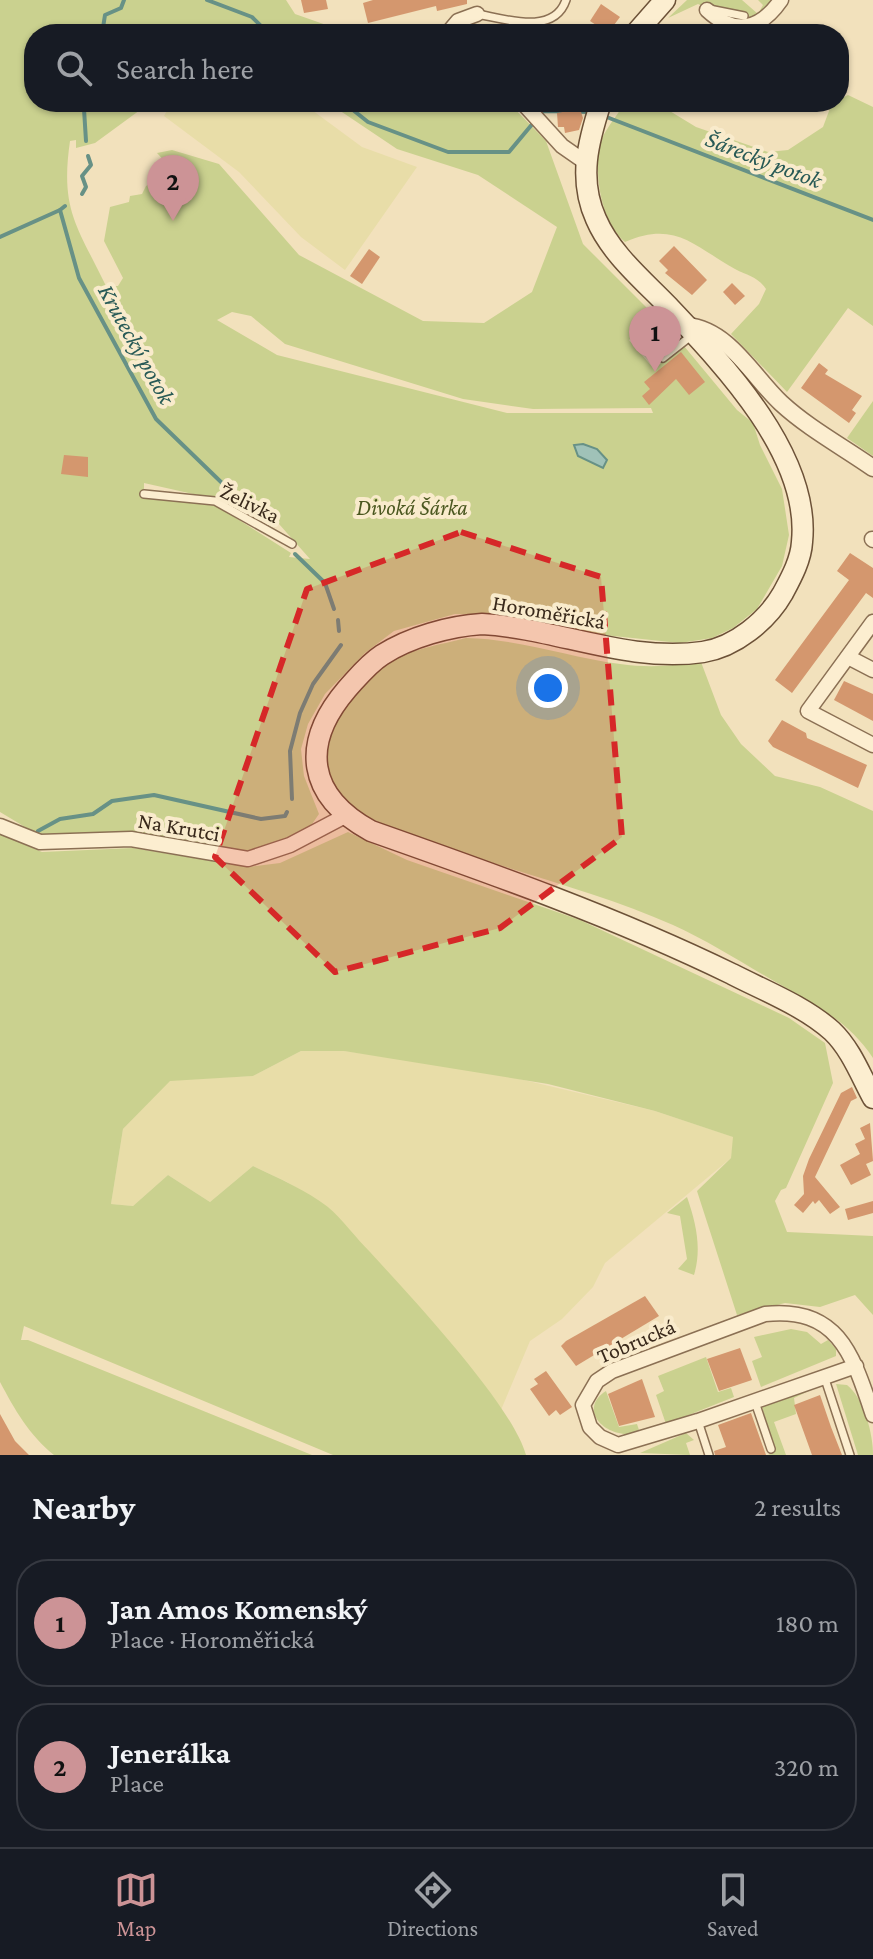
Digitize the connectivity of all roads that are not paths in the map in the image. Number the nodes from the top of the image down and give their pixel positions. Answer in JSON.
{"nodes":[{"id":1,"x":566,"y":0,"type":"edge"},
{"id":2,"x":665,"y":0,"type":"edge"},
{"id":3,"x":781,"y":0,"type":"edge"},
{"id":4,"x":707,"y":10,"type":"joint"},
{"id":5,"x":477,"y":14,"type":"joint"},
{"id":6,"x":744,"y":16,"type":"dead end"},
{"id":7,"x":455,"y":24,"type":"edge"},
{"id":8,"x":644,"y":24,"type":"edge"},
{"id":9,"x":728,"y":24,"type":"edge"},
{"id":10,"x":761,"y":24,"type":"edge"},
{"id":11,"x":531,"y":112,"type":"edge"},
{"id":12,"x":598,"y":112,"type":"edge"},
{"id":13,"x":585,"y":162,"type":"junction"},
{"id":14,"x":690,"y":330,"type":"junction"},
{"id":15,"x":640,"y":333,"type":"dead end"},
{"id":16,"x":873,"y":468,"type":"edge"},
{"id":17,"x":144,"y":494,"type":"dead end"},
{"id":18,"x":292,"y":544,"type":"dead end"},
{"id":19,"x":873,"y":622,"type":"edge"},
{"id":20,"x":848,"y":657,"type":"junction"},
{"id":21,"x":873,"y":670,"type":"edge"},
{"id":22,"x":873,"y":745,"type":"edge"},
{"id":23,"x":345,"y":816,"type":"junction"},
{"id":24,"x":0,"y":826,"type":"edge"},
{"id":25,"x":873,"y":1098,"type":"edge"},
{"id":26,"x":856,"y":1366,"type":"junction"},
{"id":27,"x":824,"y":1376,"type":"junction"},
{"id":28,"x":754,"y":1400,"type":"junction"},
{"id":29,"x":873,"y":1415,"type":"edge"},
{"id":30,"x":698,"y":1421,"type":"junction"},
{"id":31,"x":771,"y":1449,"type":"dead end"},
{"id":32,"x":709,"y":1455,"type":"edge"},
{"id":33,"x":850,"y":1455,"type":"edge"}],
"edges":[{"from":1,"to":5,"type":"lane"},
{"from":2,"to":8,"type":"main road"},
{"from":3,"to":10,"type":"street"},
{"from":4,"to":6,"type":"lane"},
{"from":4,"to":9,"type":"street"},
{"from":5,"to":7,"type":"street"},
{"from":11,"to":13,"type":"street"},
{"from":12,"to":13,"type":"main road","name":"Horoměřická"},
{"from":13,"to":14,"type":"main road","name":"Horoměřická"},
{"from":14,"to":15,"type":"lane"},
{"from":14,"to":16,"type":"street"},
{"from":14,"to":23,"type":"main road","name":"Horoměřická"},
{"from":17,"to":18,"type":"lane","name":"Želivka"},
{"from":19,"to":20,"type":"street"},
{"from":20,"to":21,"type":"street"},
{"from":20,"to":22,"type":"street"},
{"from":23,"to":24,"type":"street","name":"Na Krutci"},
{"from":23,"to":25,"type":"main road","name":"Horoměřická"},
{"from":26,"to":27,"type":"street","name":"Tobrucká"},
{"from":26,"to":29,"type":"street","name":"Tobrucká"},
{"from":26,"to":30,"type":"street","name":"Tobrucká"},
{"from":27,"to":28,"type":"street","name":"Tobrucká"},
{"from":27,"to":33,"type":"lane"},
{"from":28,"to":30,"type":"street","name":"Tobrucká"},
{"from":28,"to":31,"type":"lane"},
{"from":30,"to":32,"type":"lane"}]}
